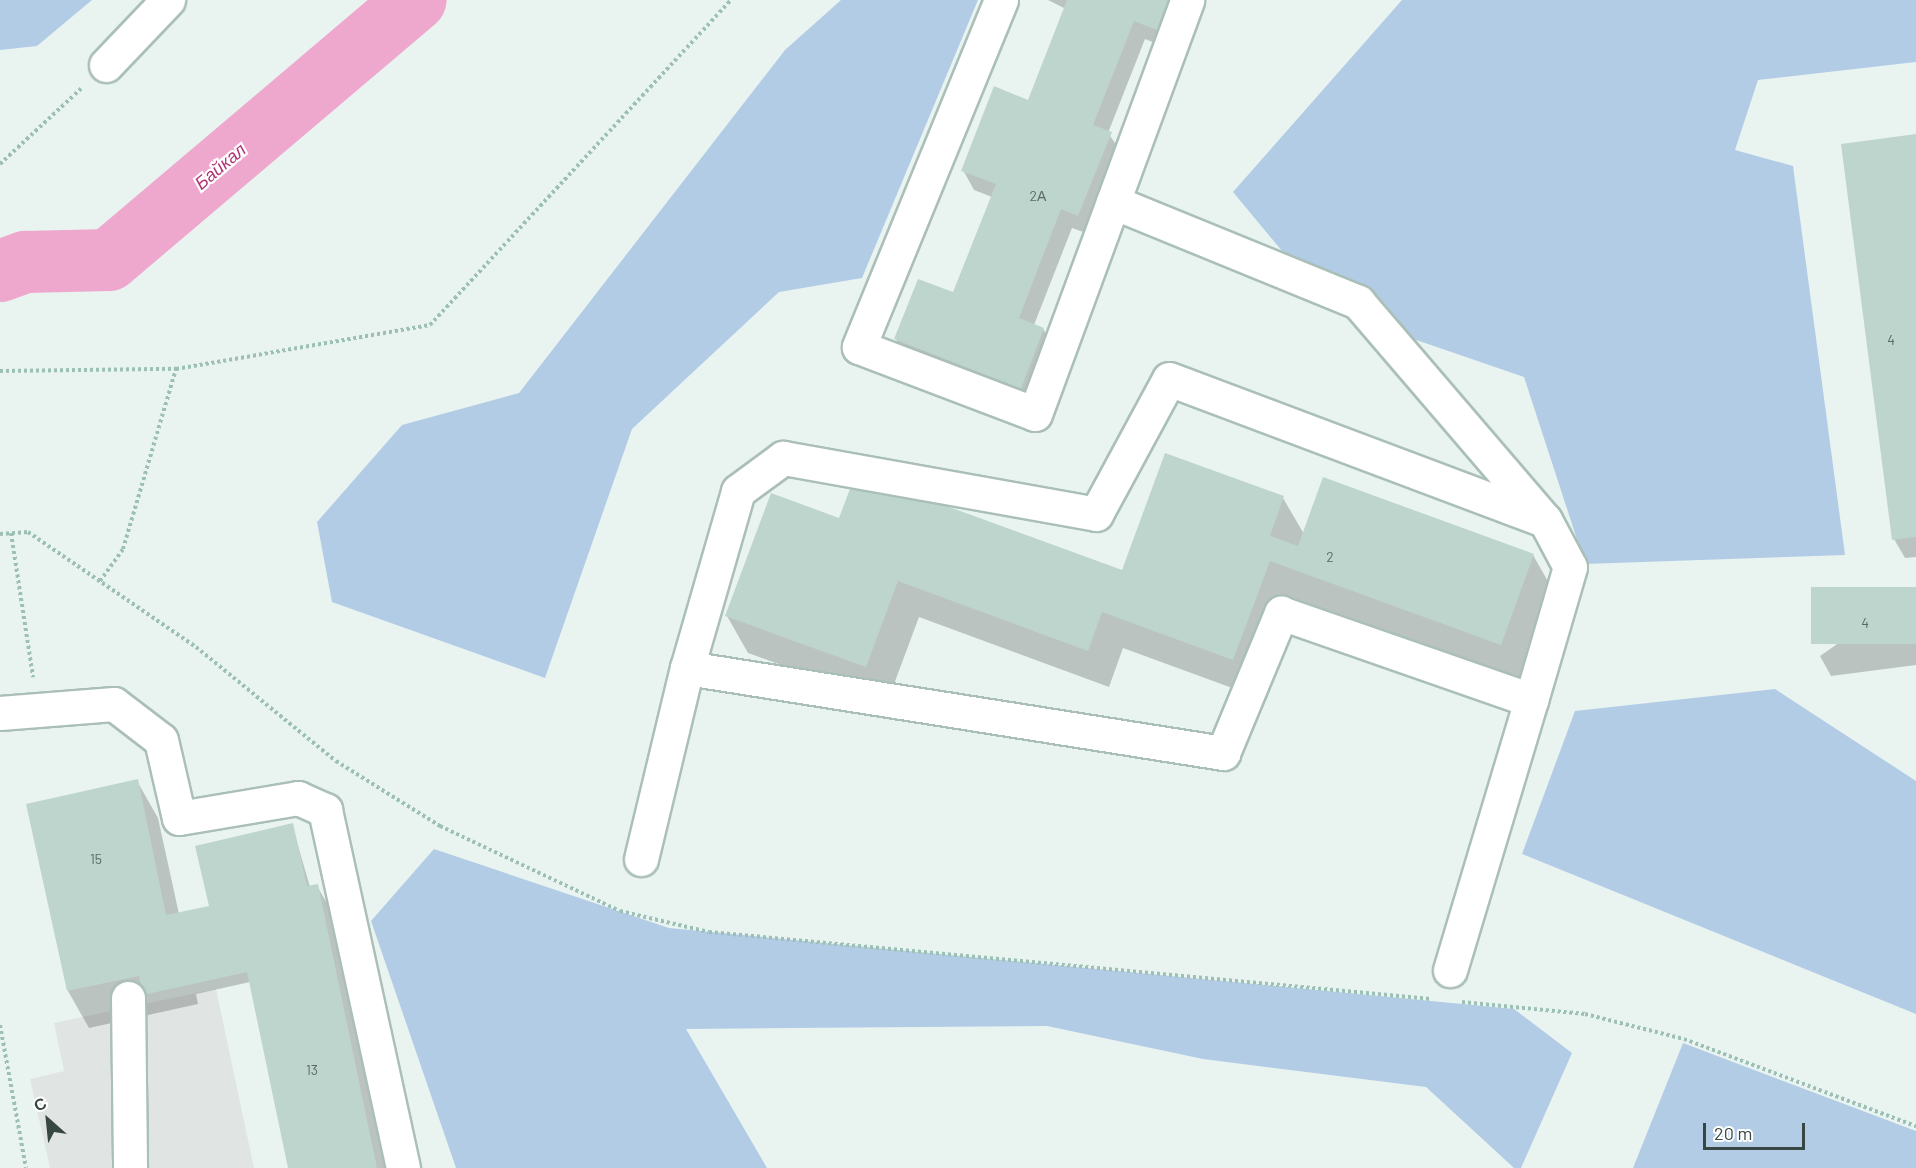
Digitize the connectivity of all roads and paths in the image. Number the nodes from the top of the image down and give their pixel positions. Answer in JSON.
{"nodes":[{"id":1,"x":168,"y":0,"type":"edge"},
{"id":2,"x":731,"y":0,"type":"edge"},
{"id":3,"x":1001,"y":0,"type":"edge"},
{"id":4,"x":1187,"y":0,"type":"edge"},
{"id":5,"x":106,"y":65,"type":"dead end"},
{"id":6,"x":1113,"y":202,"type":"junction"},
{"id":7,"x":176,"y":369,"type":"junction"},
{"id":8,"x":0,"y":370,"type":"edge"},
{"id":9,"x":1545,"y":520,"type":"junction"},
{"id":10,"x":11,"y":533,"type":"junction"},
{"id":11,"x":0,"y":534,"type":"edge"},
{"id":12,"x":100,"y":582,"type":"junction"},
{"id":13,"x":687,"y":668,"type":"junction"},
{"id":14,"x":1531,"y":700,"type":"junction"},
{"id":15,"x":38,"y":710,"type":"junction"},
{"id":16,"x":0,"y":713,"type":"edge"},
{"id":17,"x":641,"y":858,"type":"dead end"},
{"id":18,"x":1449,"y":991,"type":"junction"},
{"id":19,"x":128,"y":999,"type":"dead end"},
{"id":20,"x":0,"y":1025,"type":"edge"},
{"id":21,"x":1916,"y":1126,"type":"edge"},
{"id":22,"x":26,"y":1168,"type":"edge"},
{"id":23,"x":130,"y":1168,"type":"edge"},
{"id":24,"x":403,"y":1168,"type":"edge"}],
"edges":[{"from":1,"to":5,"type":"lane"},
{"from":2,"to":7,"type":"path"},
{"from":3,"to":6,"type":"lane"},
{"from":4,"to":6,"type":"lane"},
{"from":6,"to":9,"type":"lane"},
{"from":7,"to":8,"type":"path"},
{"from":7,"to":12,"type":"path"},
{"from":9,"to":13,"type":"lane"},
{"from":9,"to":14,"type":"lane"},
{"from":10,"to":11,"type":"path"},
{"from":10,"to":12,"type":"path"},
{"from":10,"to":15,"type":"path"},
{"from":12,"to":18,"type":"path"},
{"from":13,"to":14,"type":"lane"},
{"from":13,"to":17,"type":"lane"},
{"from":14,"to":18,"type":"lane"},
{"from":15,"to":16,"type":"lane"},
{"from":15,"to":24,"type":"lane"},
{"from":18,"to":21,"type":"path"},
{"from":19,"to":23,"type":"lane"},
{"from":20,"to":22,"type":"path"}]}
